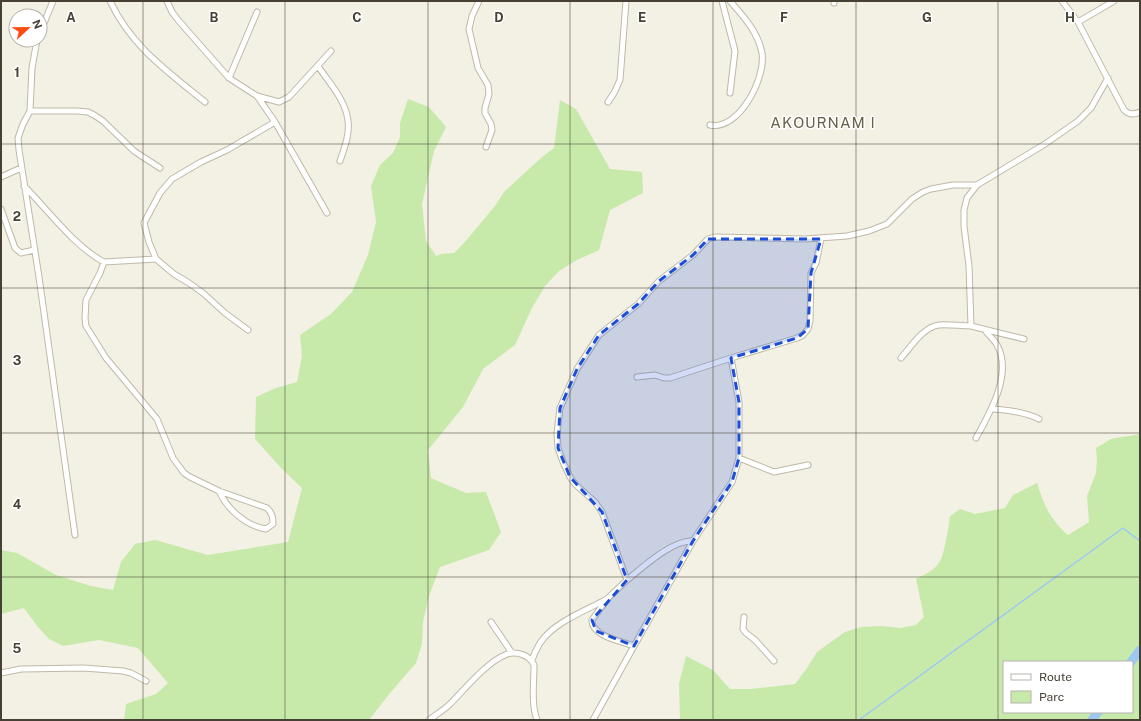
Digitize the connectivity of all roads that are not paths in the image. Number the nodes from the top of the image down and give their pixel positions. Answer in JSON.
{"nodes":[{"id":1,"x":53,"y":1,"type":"edge"},
{"id":2,"x":110,"y":1,"type":"edge"},
{"id":3,"x":167,"y":1,"type":"edge"},
{"id":4,"x":479,"y":1,"type":"edge"},
{"id":5,"x":626,"y":1,"type":"edge"},
{"id":6,"x":722,"y":1,"type":"edge"},
{"id":7,"x":730,"y":1,"type":"edge"},
{"id":8,"x":1062,"y":1,"type":"edge"},
{"id":9,"x":1114,"y":1,"type":"edge"},
{"id":10,"x":257,"y":12,"type":"dead end"},
{"id":11,"x":48,"y":13,"type":"edge"},
{"id":12,"x":1078,"y":22,"type":"junction"},
{"id":13,"x":36,"y":48,"type":"edge"},
{"id":14,"x":331,"y":51,"type":"dead end"},
{"id":15,"x":318,"y":66,"type":"junction"},
{"id":16,"x":230,"y":78,"type":"junction"},
{"id":17,"x":1108,"y":78,"type":"junction"},
{"id":18,"x":730,"y":93,"type":"dead end"},
{"id":19,"x":257,"y":96,"type":"junction"},
{"id":20,"x":205,"y":102,"type":"dead end"},
{"id":21,"x":608,"y":102,"type":"dead end"},
{"id":22,"x":30,"y":111,"type":"junction"},
{"id":23,"x":1140,"y":112,"type":"edge"},
{"id":24,"x":275,"y":122,"type":"junction"},
{"id":25,"x":710,"y":125,"type":"dead end"},
{"id":26,"x":486,"y":147,"type":"dead end"},
{"id":27,"x":340,"y":161,"type":"dead end"},
{"id":28,"x":22,"y":168,"type":"junction"},
{"id":29,"x":160,"y":168,"type":"dead end"},
{"id":30,"x":1,"y":176,"type":"edge"},
{"id":31,"x":977,"y":185,"type":"junction"},
{"id":32,"x":24,"y":186,"type":"junction"},
{"id":33,"x":1,"y":209,"type":"edge"},
{"id":34,"x":327,"y":213,"type":"dead end"},
{"id":35,"x":821,"y":239,"type":"junction"},
{"id":36,"x":34,"y":250,"type":"junction"},
{"id":37,"x":156,"y":259,"type":"junction"},
{"id":38,"x":104,"y":262,"type":"junction"},
{"id":39,"x":970,"y":326,"type":"junction"},
{"id":40,"x":248,"y":330,"type":"dead end"},
{"id":41,"x":984,"y":330,"type":"junction"},
{"id":42,"x":1024,"y":339,"type":"dead end"},
{"id":43,"x":731,"y":358,"type":"junction"},
{"id":44,"x":902,"y":358,"type":"dead end"},
{"id":45,"x":637,"y":377,"type":"dead end"},
{"id":46,"x":992,"y":408,"type":"junction"},
{"id":47,"x":1039,"y":419,"type":"dead end"},
{"id":48,"x":976,"y":438,"type":"dead end"},
{"id":49,"x":739,"y":458,"type":"junction"},
{"id":50,"x":808,"y":465,"type":"dead end"},
{"id":51,"x":219,"y":491,"type":"junction"},
{"id":52,"x":75,"y":535,"type":"dead end"},
{"id":53,"x":693,"y":540,"type":"junction"},
{"id":54,"x":627,"y":580,"type":"junction"},
{"id":55,"x":608,"y":598,"type":"junction"},
{"id":56,"x":744,"y":617,"type":"dead end"},
{"id":57,"x":491,"y":622,"type":"dead end"},
{"id":58,"x":634,"y":646,"type":"junction"},
{"id":59,"x":512,"y":653,"type":"junction"},
{"id":60,"x":532,"y":660,"type":"junction"},
{"id":61,"x":774,"y":661,"type":"dead end"},
{"id":62,"x":1,"y":673,"type":"edge"},
{"id":63,"x":146,"y":681,"type":"dead end"},
{"id":64,"x":430,"y":719,"type":"edge"},
{"id":65,"x":537,"y":720,"type":"edge"},
{"id":66,"x":593,"y":720,"type":"edge"}],
"edges":[{"from":1,"to":11,"type":"street"},
{"from":2,"to":20,"type":"street"},
{"from":3,"to":16,"type":"street"},
{"from":4,"to":26,"type":"street"},
{"from":5,"to":21,"type":"street"},
{"from":6,"to":18,"type":"street"},
{"from":7,"to":25,"type":"street"},
{"from":8,"to":12,"type":"street"},
{"from":9,"to":12,"type":"street"},
{"from":10,"to":16,"type":"street"},
{"from":12,"to":17,"type":"street"},
{"from":13,"to":22,"type":"street"},
{"from":14,"to":15,"type":"street"},
{"from":15,"to":19,"type":"street"},
{"from":15,"to":27,"type":"street"},
{"from":16,"to":19,"type":"street"},
{"from":17,"to":23,"type":"street"},
{"from":17,"to":31,"type":"street"},
{"from":19,"to":24,"type":"street"},
{"from":22,"to":28,"type":"street"},
{"from":22,"to":29,"type":"street"},
{"from":24,"to":34,"type":"street"},
{"from":24,"to":37,"type":"street"},
{"from":28,"to":30,"type":"street"},
{"from":28,"to":32,"type":"street"},
{"from":31,"to":35,"type":"street"},
{"from":31,"to":39,"type":"street"},
{"from":32,"to":36,"type":"street"},
{"from":32,"to":38,"type":"street"},
{"from":33,"to":36,"type":"street"},
{"from":35,"to":43,"type":"street"},
{"from":35,"to":54,"type":"street"},
{"from":36,"to":52,"type":"street"},
{"from":37,"to":38,"type":"street"},
{"from":37,"to":40,"type":"street"},
{"from":38,"to":51,"type":"street"},
{"from":39,"to":41,"type":"street"},
{"from":39,"to":44,"type":"street"},
{"from":41,"to":42,"type":"street"},
{"from":41,"to":46,"type":"street"},
{"from":43,"to":45,"type":"street"},
{"from":43,"to":49,"type":"street"},
{"from":46,"to":47,"type":"street"},
{"from":46,"to":48,"type":"street"},
{"from":49,"to":50,"type":"street"},
{"from":49,"to":53,"type":"street"},
{"from":51,"to":51,"type":"street"},
{"from":53,"to":54,"type":"street"},
{"from":53,"to":58,"type":"street"},
{"from":54,"to":55,"type":"street"},
{"from":55,"to":58,"type":"street"},
{"from":55,"to":60,"type":"street"},
{"from":56,"to":61,"type":"street"},
{"from":57,"to":59,"type":"street"},
{"from":58,"to":66,"type":"street"},
{"from":59,"to":60,"type":"street"},
{"from":59,"to":64,"type":"street"},
{"from":60,"to":65,"type":"street"},
{"from":62,"to":63,"type":"street"}]}
